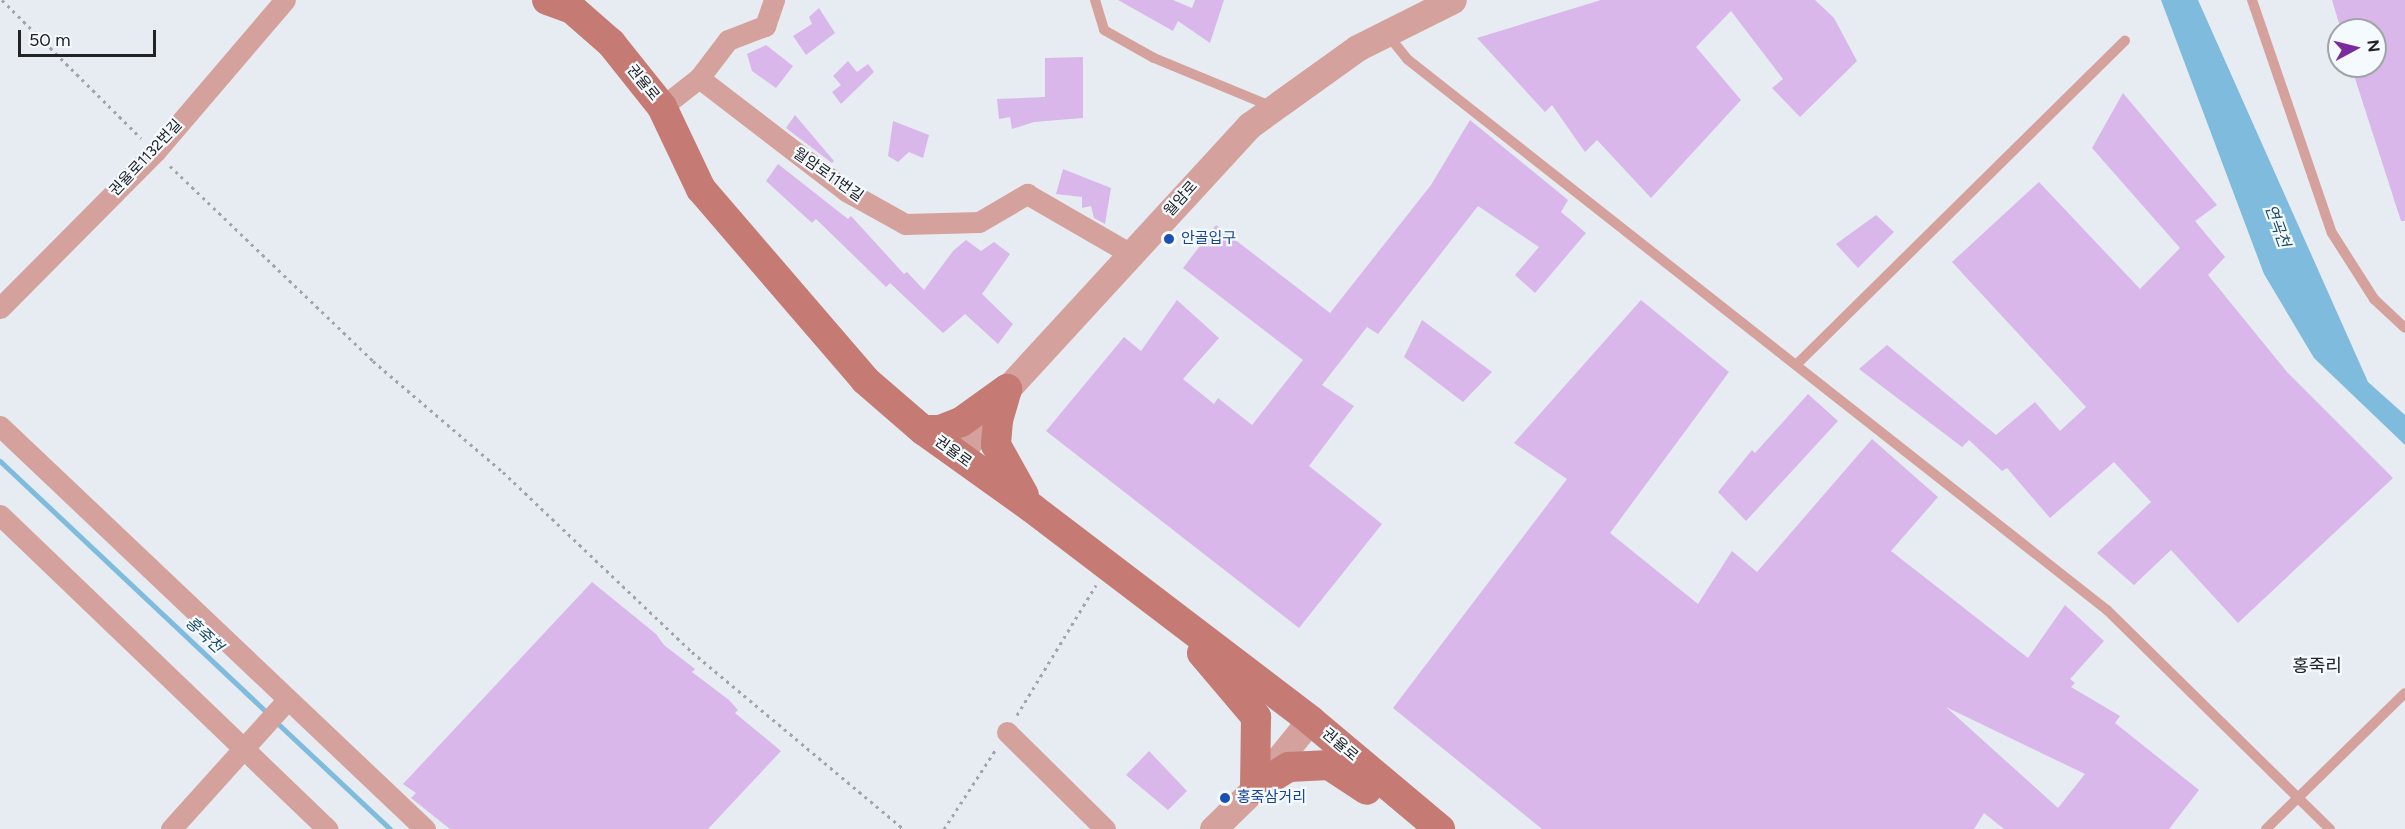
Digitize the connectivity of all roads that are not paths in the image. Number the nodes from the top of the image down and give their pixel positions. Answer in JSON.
{"nodes":[{"id":1,"x":285,"y":0,"type":"edge"},
{"id":2,"x":547,"y":0,"type":"edge"},
{"id":3,"x":774,"y":0,"type":"edge"},
{"id":4,"x":1095,"y":0,"type":"edge"},
{"id":5,"x":1453,"y":0,"type":"edge"},
{"id":6,"x":2252,"y":0,"type":"edge"},
{"id":7,"x":1385,"y":32,"type":"junction"},
{"id":8,"x":2125,"y":41,"type":"dead end"},
{"id":9,"x":699,"y":78,"type":"junction"},
{"id":10,"x":662,"y":107,"type":"junction"},
{"id":11,"x":1273,"y":107,"type":"junction"},
{"id":12,"x":1131,"y":254,"type":"junction"},
{"id":13,"x":0,"y":308,"type":"edge"},
{"id":14,"x":2405,"y":328,"type":"edge"},
{"id":15,"x":1796,"y":365,"type":"junction"},
{"id":16,"x":1008,"y":388,"type":"junction"},
{"id":17,"x":0,"y":426,"type":"edge"},
{"id":18,"x":923,"y":430,"type":"junction"},
{"id":19,"x":959,"y":456,"type":"junction"},
{"id":20,"x":1032,"y":508,"type":"junction"},
{"id":21,"x":0,"y":515,"type":"edge"},
{"id":22,"x":1173,"y":615,"type":"junction"},
{"id":23,"x":2405,"y":693,"type":"edge"},
{"id":24,"x":287,"y":700,"type":"junction"},
{"id":25,"x":1310,"y":720,"type":"junction"},
{"id":26,"x":1007,"y":732,"type":"road end"},
{"id":27,"x":244,"y":749,"type":"junction"},
{"id":28,"x":1255,"y":788,"type":"junction"},
{"id":29,"x":2298,"y":797,"type":"junction"},
{"id":30,"x":1432,"y":823,"type":"edge"},
{"id":31,"x":171,"y":829,"type":"edge"},
{"id":32,"x":328,"y":829,"type":"edge"},
{"id":33,"x":425,"y":829,"type":"edge"},
{"id":34,"x":1105,"y":829,"type":"edge"},
{"id":35,"x":1213,"y":829,"type":"edge"},
{"id":36,"x":2266,"y":829,"type":"edge"},
{"id":37,"x":2330,"y":829,"type":"edge"}],
"edges":[{"from":1,"to":13,"type":"street","name":"권율로1132번길"},
{"from":2,"to":10,"type":"main road","name":"권율로"},
{"from":3,"to":9,"type":"street"},
{"from":4,"to":11,"type":"lane"},
{"from":5,"to":7,"type":"street","name":"월암로"},
{"from":6,"to":14,"type":"lane"},
{"from":7,"to":11,"type":"street","name":"월암로"},
{"from":7,"to":15,"type":"lane"},
{"from":8,"to":15,"type":"lane"},
{"from":9,"to":10,"type":"street"},
{"from":9,"to":12,"type":"street","name":"월암로11번길"},
{"from":10,"to":18,"type":"main road","name":"권율로"},
{"from":11,"to":12,"type":"street","name":"월암로"},
{"from":12,"to":16,"type":"street","name":"월암로"},
{"from":15,"to":29,"type":"lane"},
{"from":16,"to":18,"type":"main road"},
{"from":16,"to":19,"type":"street","name":"월암로"},
{"from":16,"to":20,"type":"main road"},
{"from":17,"to":24,"type":"street"},
{"from":18,"to":19,"type":"main road","name":"권율로"},
{"from":19,"to":20,"type":"main road","name":"권율로"},
{"from":20,"to":22,"type":"main road","name":"권율로"},
{"from":21,"to":27,"type":"street"},
{"from":22,"to":25,"type":"main road","name":"권율로"},
{"from":22,"to":28,"type":"main road"},
{"from":23,"to":29,"type":"lane"},
{"from":24,"to":27,"type":"street"},
{"from":24,"to":33,"type":"street"},
{"from":25,"to":28,"type":"street"},
{"from":25,"to":30,"type":"main road","name":"권율로"},
{"from":26,"to":34,"type":"street"},
{"from":27,"to":31,"type":"street"},
{"from":27,"to":32,"type":"street"},
{"from":28,"to":30,"type":"main road"},
{"from":28,"to":35,"type":"street"},
{"from":29,"to":36,"type":"lane"},
{"from":29,"to":37,"type":"lane"}]}
